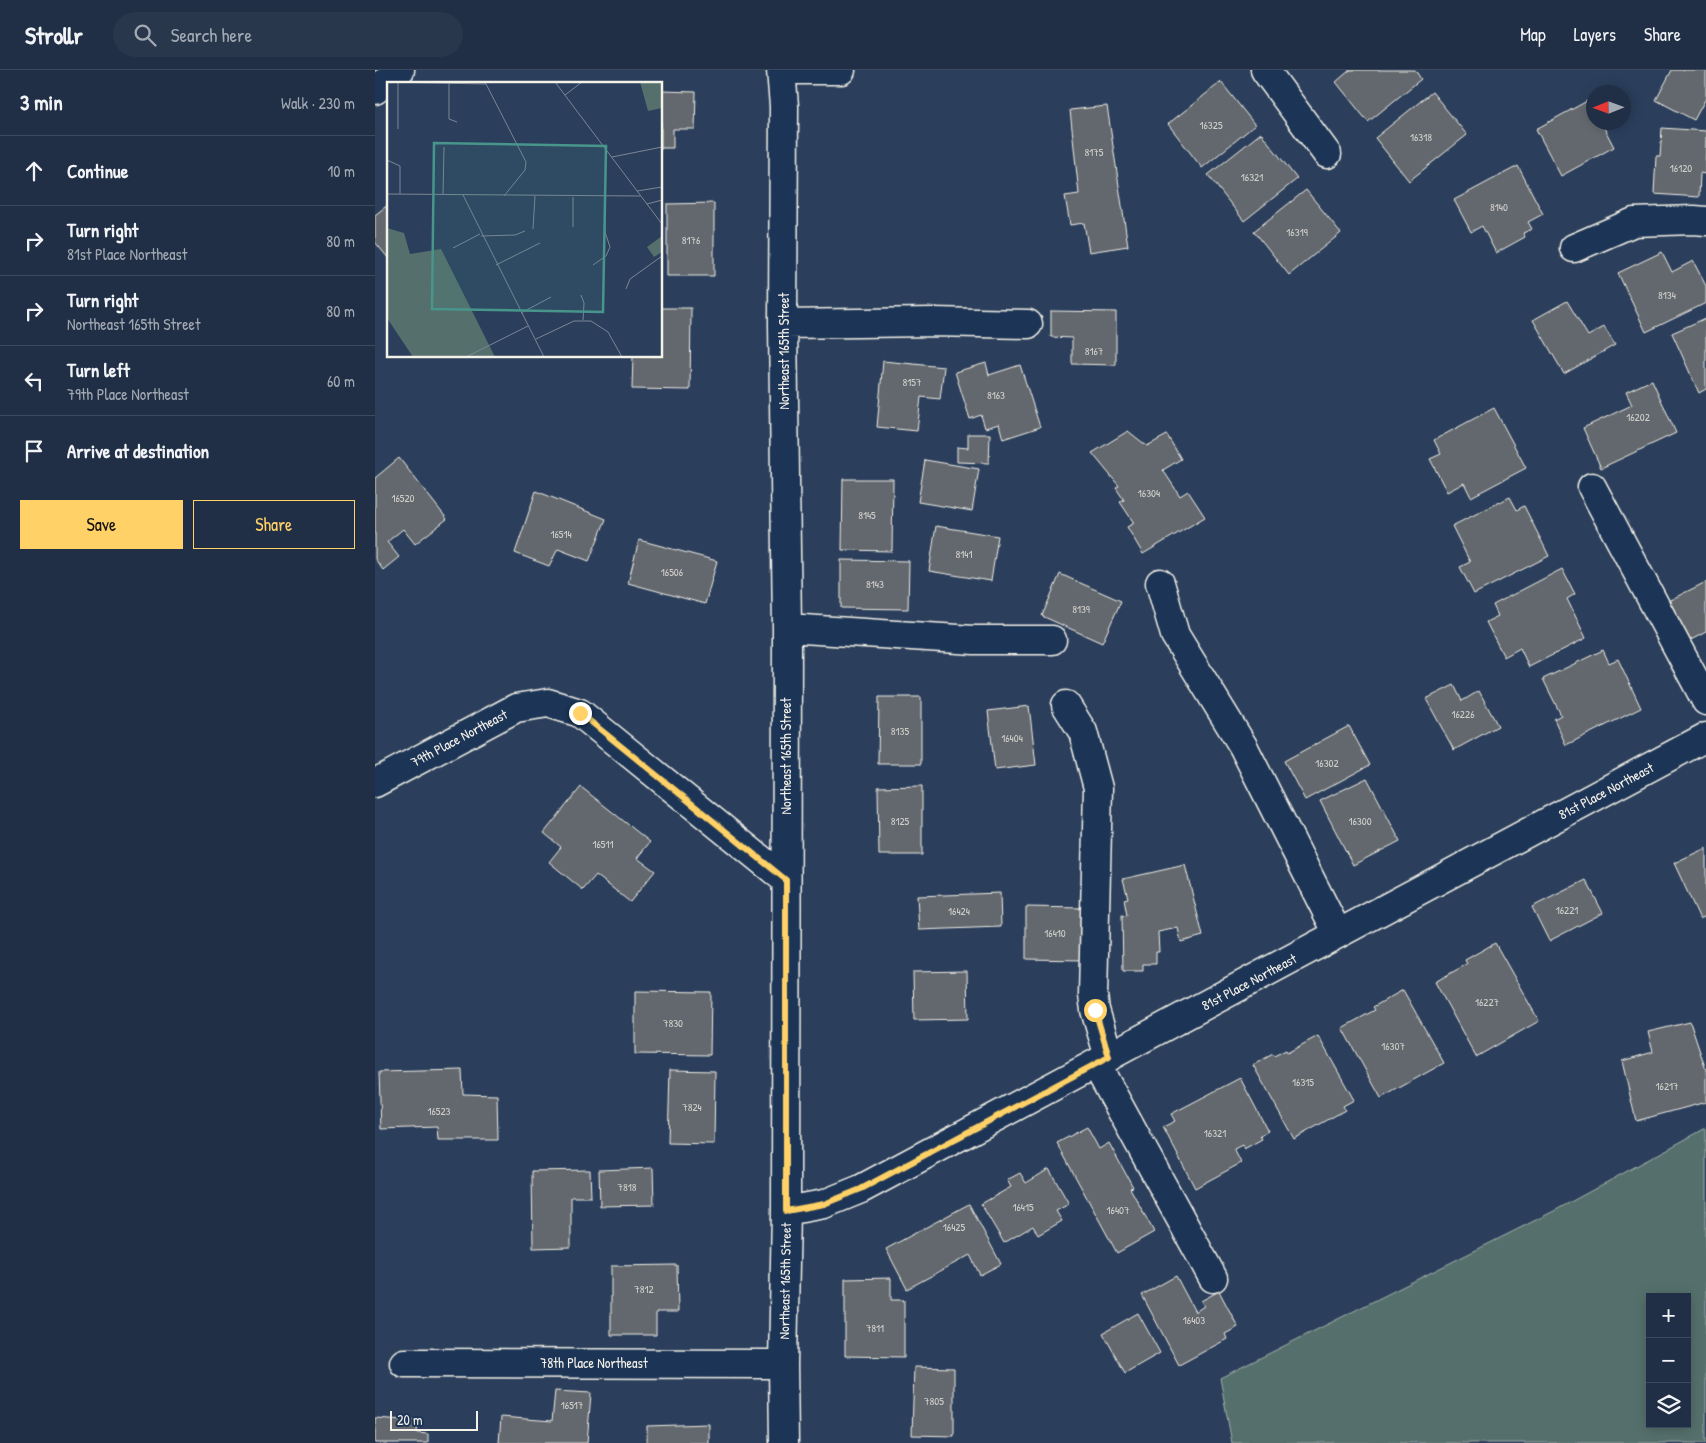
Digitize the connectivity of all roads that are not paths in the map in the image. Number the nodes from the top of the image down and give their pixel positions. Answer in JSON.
{"nodes":[{"id":1,"x":400,"y":70,"type":"edge"},
{"id":2,"x":781,"y":70,"type":"edge"},
{"id":3,"x":841,"y":70,"type":"edge"},
{"id":4,"x":1265,"y":70,"type":"edge"},
{"id":5,"x":375,"y":90,"type":"edge"},
{"id":6,"x":1327,"y":154,"type":"dead end"},
{"id":7,"x":1706,"y":222,"type":"edge"},
{"id":8,"x":1574,"y":248,"type":"dead end"},
{"id":9,"x":783,"y":324,"type":"junction"},
{"id":10,"x":1028,"y":324,"type":"dead end"},
{"id":11,"x":1592,"y":487,"type":"dead end"},
{"id":12,"x":1159,"y":583,"type":"dead end"},
{"id":13,"x":787,"y":628,"type":"junction"},
{"id":14,"x":1052,"y":640,"type":"dead end"},
{"id":15,"x":1706,"y":701,"type":"edge"},
{"id":16,"x":1066,"y":706,"type":"dead end"},
{"id":17,"x":1706,"y":737,"type":"edge"},
{"id":18,"x":375,"y":783,"type":"edge"},
{"id":19,"x":786,"y":880,"type":"junction"},
{"id":20,"x":1339,"y":934,"type":"junction"},
{"id":21,"x":1102,"y":1060,"type":"junction"},
{"id":22,"x":786,"y":1211,"type":"junction"},
{"id":23,"x":1213,"y":1278,"type":"dead end"},
{"id":24,"x":405,"y":1363,"type":"dead end"},
{"id":25,"x":783,"y":1364,"type":"junction"},
{"id":26,"x":784,"y":1443,"type":"edge"}],
"edges":[{"from":1,"to":5,"type":"street"},
{"from":2,"to":3,"type":"street"},
{"from":2,"to":9,"type":"street","name":"Northeast 165th Street"},
{"from":4,"to":6,"type":"street"},
{"from":7,"to":8,"type":"street"},
{"from":9,"to":10,"type":"street"},
{"from":9,"to":13,"type":"street","name":"Northeast 165th Street"},
{"from":11,"to":15,"type":"street"},
{"from":12,"to":20,"type":"street"},
{"from":13,"to":14,"type":"street"},
{"from":13,"to":19,"type":"street","name":"Northeast 165th Street"},
{"from":16,"to":21,"type":"street"},
{"from":17,"to":20,"type":"street","name":"81st Place Northeast"},
{"from":18,"to":19,"type":"street","name":"79th Place Northeast"},
{"from":19,"to":22,"type":"street","name":"Northeast 165th Street"},
{"from":20,"to":21,"type":"street","name":"81st Place Northeast"},
{"from":21,"to":22,"type":"street","name":"81st Place Northeast"},
{"from":21,"to":23,"type":"street"},
{"from":22,"to":25,"type":"street","name":"Northeast 165th Street"},
{"from":24,"to":25,"type":"street","name":"78th Place Northeast"},
{"from":25,"to":26,"type":"street","name":"Northeast 165th Street"}]}
